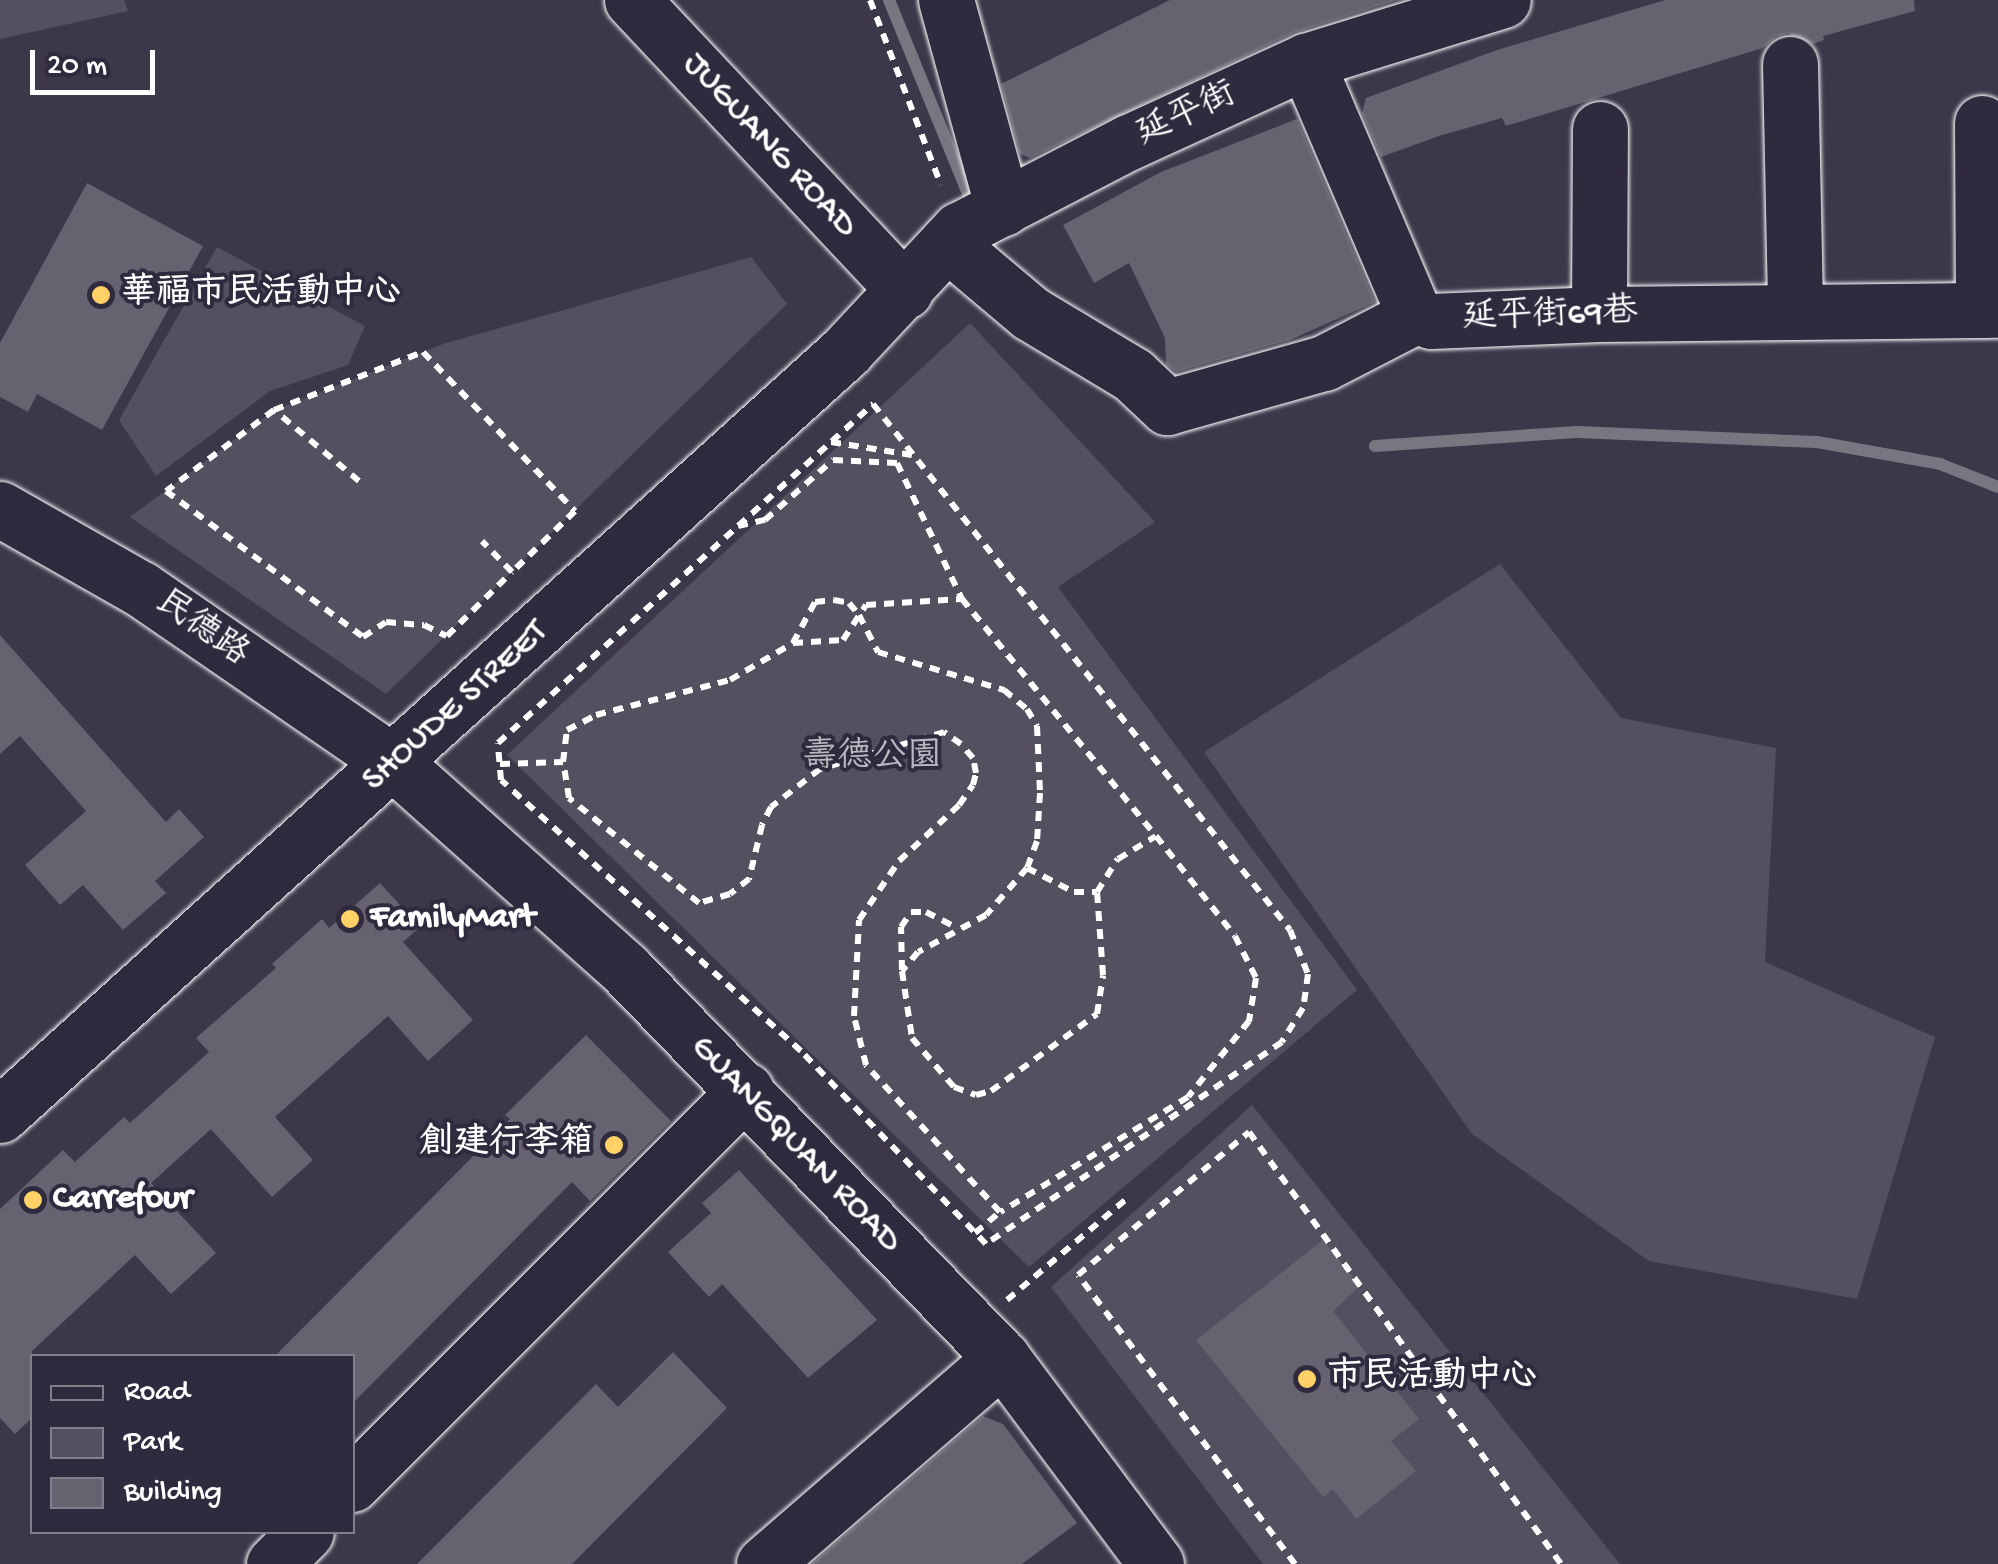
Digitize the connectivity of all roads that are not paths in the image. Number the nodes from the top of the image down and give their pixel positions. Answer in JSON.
{"nodes":[{"id":1,"x":632,"y":0,"type":"edge"},
{"id":2,"x":946,"y":0,"type":"edge"},
{"id":3,"x":1477,"y":3,"type":"edge"},
{"id":4,"x":1306,"y":61,"type":"junction"},
{"id":5,"x":1790,"y":64,"type":"dead end"},
{"id":6,"x":1982,"y":122,"type":"dead end"},
{"id":7,"x":1600,"y":129,"type":"dead end"},
{"id":8,"x":970,"y":227,"type":"junction"},
{"id":9,"x":905,"y":292,"type":"junction"},
{"id":10,"x":1990,"y":310,"type":"edge"},
{"id":11,"x":1795,"y":312,"type":"junction"},
{"id":12,"x":1600,"y":314,"type":"junction"},
{"id":13,"x":1415,"y":316,"type":"junction"},
{"id":14,"x":0,"y":509,"type":"edge"},
{"id":15,"x":394,"y":763,"type":"junction"},
{"id":16,"x":746,"y":1090,"type":"junction"},
{"id":17,"x":0,"y":1115,"type":"edge"},
{"id":18,"x":987,"y":1344,"type":"junction"},
{"id":19,"x":355,"y":1481,"type":"edge"},
{"id":20,"x":304,"y":1534,"type":"edge"},
{"id":21,"x":792,"y":1555,"type":"edge"},
{"id":22,"x":274,"y":1564,"type":"edge"},
{"id":23,"x":1156,"y":1564,"type":"edge"}],
"edges":[{"from":1,"to":9,"type":"street","name":"JUGUANG ROAD"},
{"from":2,"to":8,"type":"street"},
{"from":3,"to":4,"type":"street","name":"延平街"},
{"from":4,"to":8,"type":"street","name":"延平街"},
{"from":4,"to":13,"type":"street"},
{"from":5,"to":11,"type":"street"},
{"from":6,"to":10,"type":"street"},
{"from":7,"to":12,"type":"street"},
{"from":8,"to":9,"type":"street","name":"延平街"},
{"from":8,"to":13,"type":"street","name":"延平街69巷"},
{"from":9,"to":15,"type":"street","name":"SHOUDE STREET"},
{"from":10,"to":11,"type":"street","name":"延平街69巷"},
{"from":11,"to":12,"type":"street","name":"延平街69巷"},
{"from":12,"to":13,"type":"street","name":"延平街69巷"},
{"from":14,"to":15,"type":"street","name":"民德路"},
{"from":15,"to":16,"type":"street","name":"GUANGQUAN ROAD"},
{"from":15,"to":17,"type":"street","name":"SHOUDE STREET"},
{"from":16,"to":18,"type":"street","name":"GUANGQUAN ROAD"},
{"from":16,"to":19,"type":"street"},
{"from":18,"to":21,"type":"street"},
{"from":18,"to":23,"type":"street","name":"GUANGQUAN ROAD"},
{"from":20,"to":22,"type":"street"}]}
